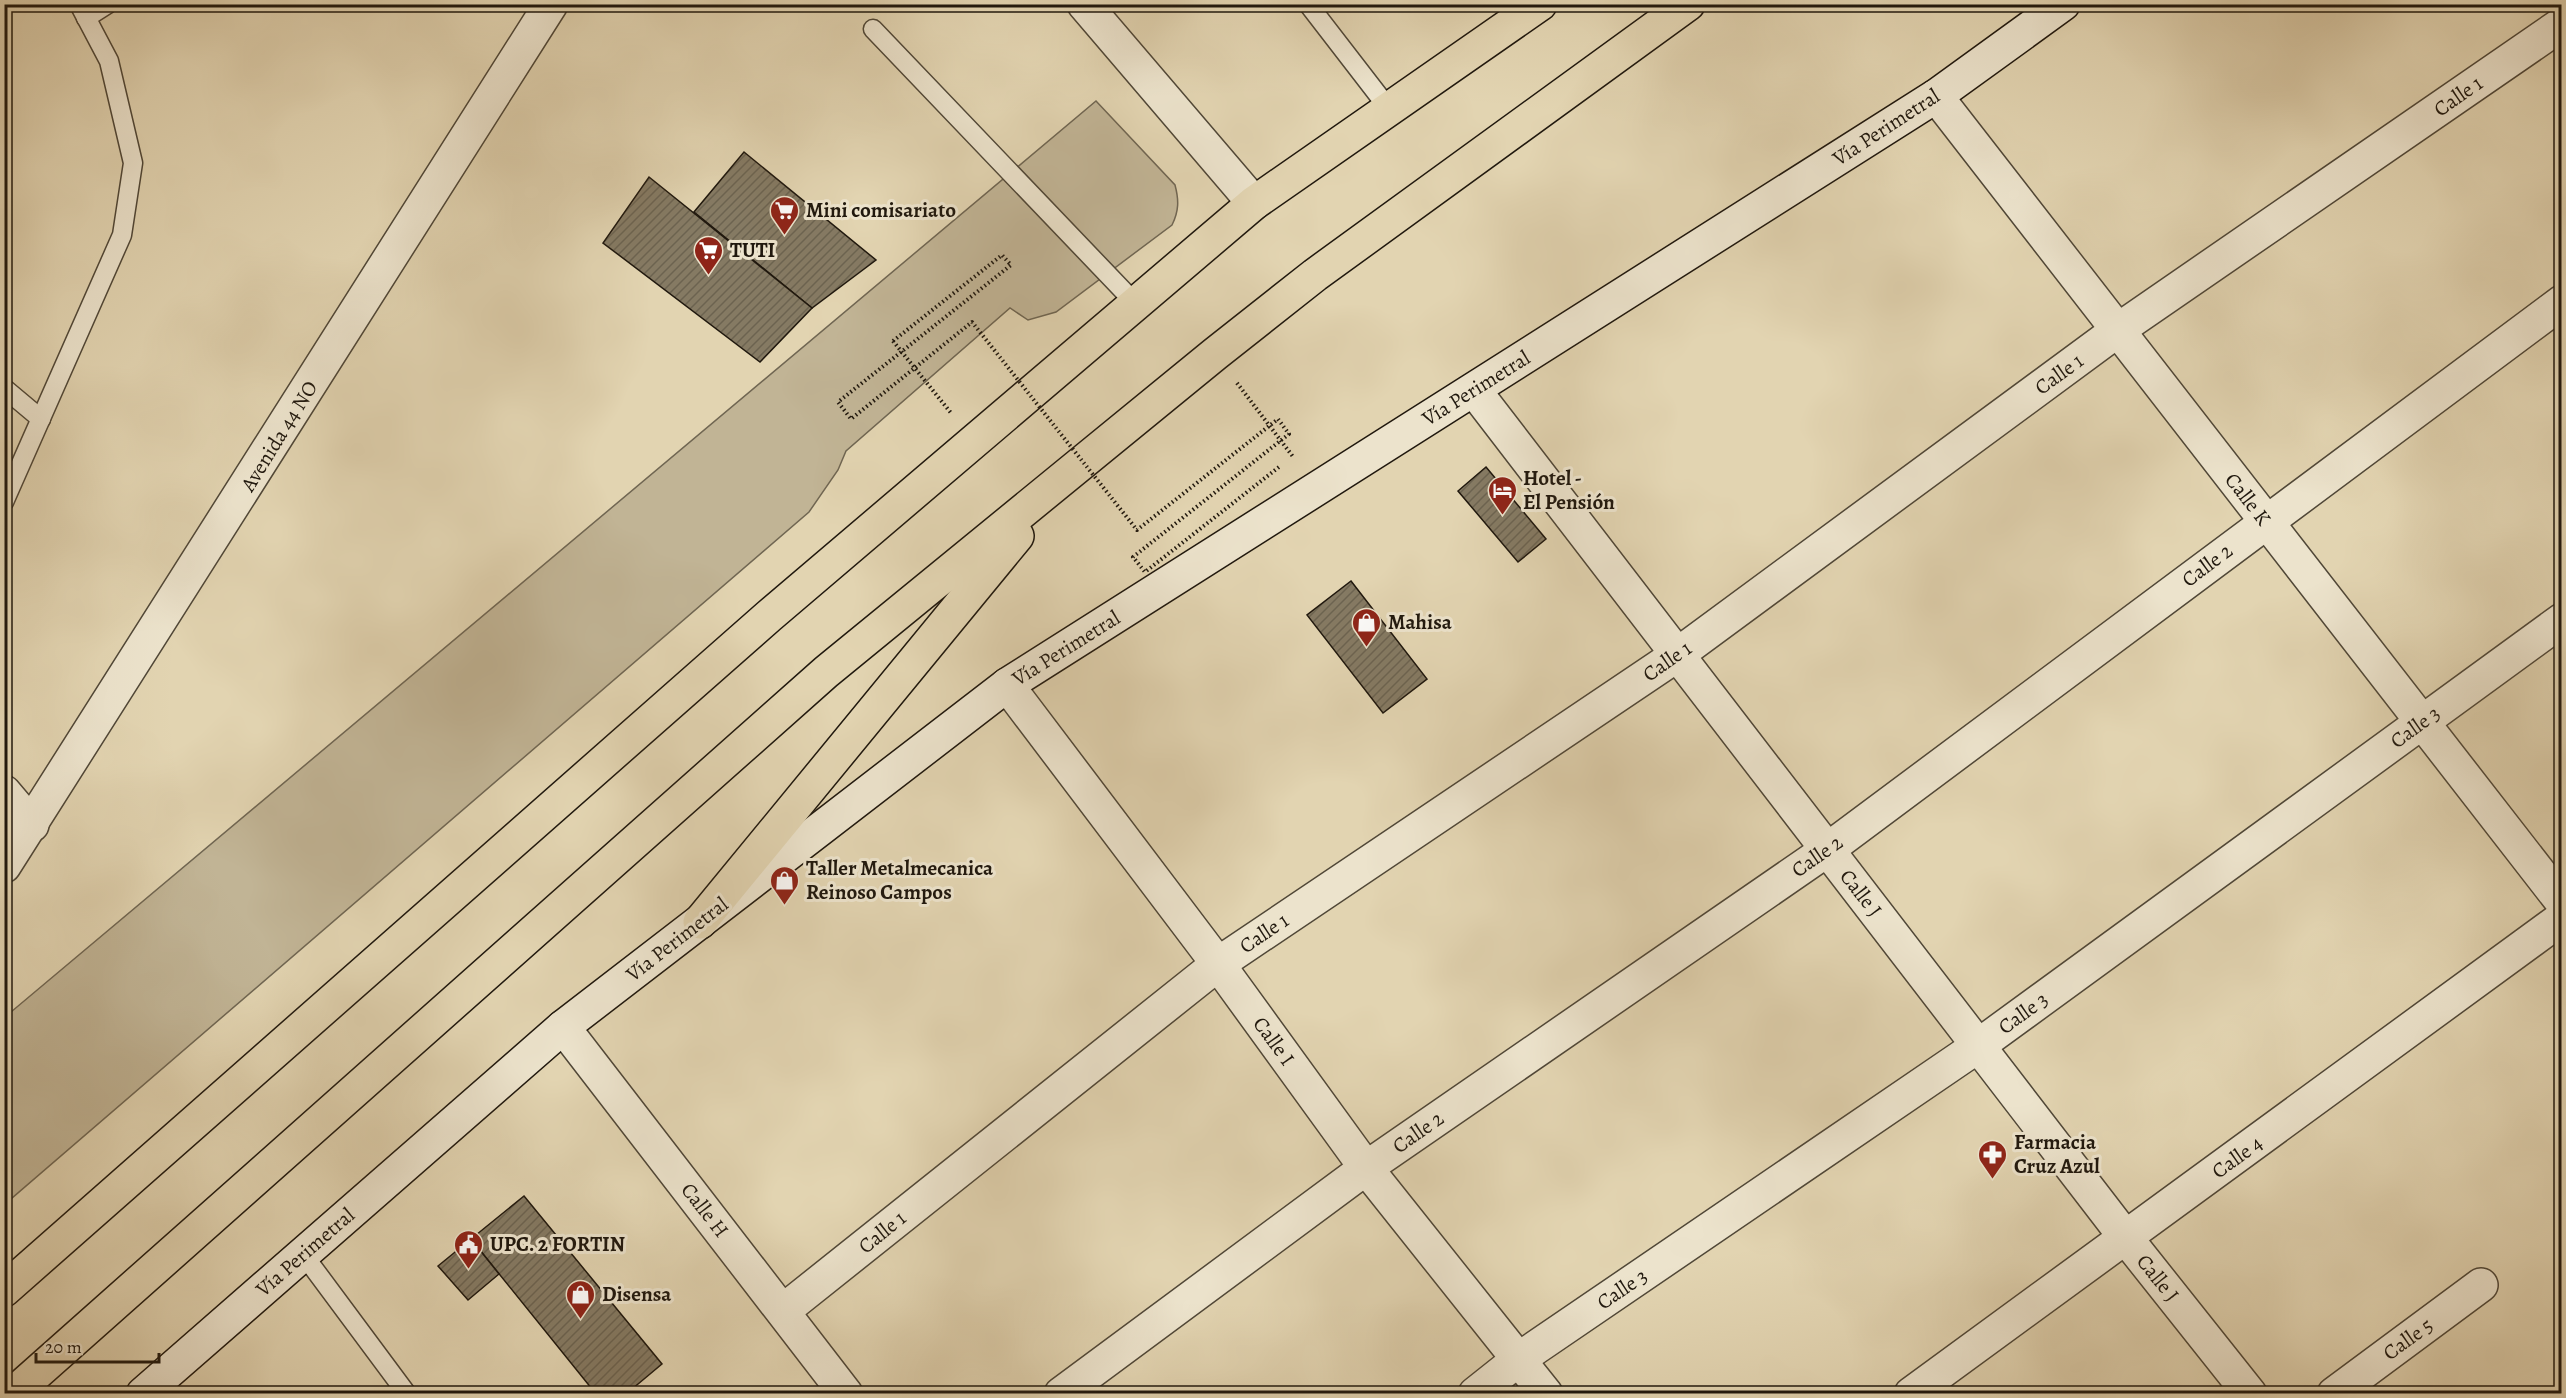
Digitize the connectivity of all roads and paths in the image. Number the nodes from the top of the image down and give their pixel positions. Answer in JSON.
{"nodes":[{"id":1,"x":108,"y":4,"type":"edge"},
{"id":2,"x":551,"y":4,"type":"edge"},
{"id":3,"x":1084,"y":4,"type":"edge"},
{"id":4,"x":1308,"y":4,"type":"edge"},
{"id":5,"x":1688,"y":4,"type":"edge"},
{"id":6,"x":2063,"y":4,"type":"edge"},
{"id":7,"x":1534,"y":6,"type":"edge"},
{"id":8,"x":82,"y":11,"type":"edge"},
{"id":9,"x":2562,"y":24,"type":"edge"},
{"id":10,"x":873,"y":28,"type":"dead end"},
{"id":11,"x":1936,"y":96,"type":"junction"},
{"id":12,"x":1389,"y":109,"type":"junction"},
{"id":13,"x":1254,"y":203,"type":"junction"},
{"id":14,"x":2562,"y":302,"type":"edge"},
{"id":15,"x":1136,"y":304,"type":"junction"},
{"id":16,"x":2118,"y":330,"type":"junction"},
{"id":17,"x":1215,"y":354,"type":"junction"},
{"id":18,"x":4,"y":388,"type":"edge"},
{"id":19,"x":1474,"y":390,"type":"junction"},
{"id":20,"x":41,"y":419,"type":"junction"},
{"id":21,"x":973,"y":442,"type":"junction"},
{"id":22,"x":1279,"y":467,"type":"dead end"},
{"id":23,"x":1062,"y":481,"type":"junction"},
{"id":24,"x":1317,"y":489,"type":"junction"},
{"id":25,"x":4,"y":502,"type":"edge"},
{"id":26,"x":2265,"y":521,"type":"junction"},
{"id":27,"x":2562,"y":620,"type":"edge"},
{"id":28,"x":1677,"y":655,"type":"junction"},
{"id":29,"x":1007,"y":685,"type":"junction"},
{"id":30,"x":2421,"y":722,"type":"junction"},
{"id":31,"x":4,"y":792,"type":"edge"},
{"id":32,"x":33,"y":825,"type":"junction"},
{"id":33,"x":1827,"y":850,"type":"junction"},
{"id":34,"x":4,"y":866,"type":"edge"},
{"id":35,"x":2562,"y":902,"type":"edge"},
{"id":36,"x":2562,"y":918,"type":"edge"},
{"id":37,"x":700,"y":922,"type":"junction"},
{"id":38,"x":1218,"y":964,"type":"junction"},
{"id":39,"x":563,"y":1027,"type":"junction"},
{"id":40,"x":1978,"y":1046,"type":"junction"},
{"id":41,"x":1366,"y":1168,"type":"junction"},
{"id":42,"x":2126,"y":1238,"type":"junction"},
{"id":43,"x":303,"y":1254,"type":"junction"},
{"id":44,"x":2481,"y":1285,"type":"dead end"},
{"id":45,"x":4,"y":1290,"type":"edge"},
{"id":46,"x":783,"y":1311,"type":"junction"},
{"id":47,"x":1519,"y":1359,"type":"junction"},
{"id":48,"x":13,"y":1394,"type":"edge"},
{"id":49,"x":143,"y":1394,"type":"edge"},
{"id":50,"x":407,"y":1394,"type":"edge"},
{"id":51,"x":846,"y":1394,"type":"edge"},
{"id":52,"x":1061,"y":1394,"type":"edge"},
{"id":53,"x":1475,"y":1394,"type":"edge"},
{"id":54,"x":1546,"y":1394,"type":"edge"},
{"id":55,"x":1911,"y":1394,"type":"edge"},
{"id":56,"x":2250,"y":1394,"type":"edge"},
{"id":57,"x":2334,"y":1394,"type":"edge"}],
"edges":[{"from":1,"to":8,"type":"lane"},
{"from":2,"to":32,"type":"street","name":"Avenida 44 NO"},
{"from":3,"to":13,"type":"street"},
{"from":4,"to":12,"type":"lane"},
{"from":5,"to":17,"type":"highway"},
{"from":6,"to":11,"type":"street","name":"Vía Perimetral"},
{"from":7,"to":12,"type":"highway"},
{"from":8,"to":20,"type":"lane"},
{"from":9,"to":16,"type":"street","name":"Calle 1"},
{"from":10,"to":15,"type":"lane"},
{"from":11,"to":16,"type":"street","name":"Calle K"},
{"from":11,"to":19,"type":"street","name":"Vía Perimetral"},
{"from":12,"to":13,"type":"highway"},
{"from":13,"to":15,"type":"highway"},
{"from":14,"to":26,"type":"street","name":"Calle 2"},
{"from":15,"to":21,"type":"highway"},
{"from":16,"to":26,"type":"street","name":"Calle K"},
{"from":16,"to":28,"type":"street","name":"Calle 1"},
{"from":17,"to":23,"type":"highway"},
{"from":17,"to":24,"type":"path"},
{"from":18,"to":20,"type":"lane"},
{"from":19,"to":24,"type":"street","name":"Vía Perimetral"},
{"from":19,"to":28,"type":"street","name":"Calle J"},
{"from":20,"to":25,"type":"lane"},
{"from":21,"to":22,"type":"path","bridge":true},
{"from":21,"to":45,"type":"highway"},
{"from":23,"to":37,"type":"highway"},
{"from":23,"to":48,"type":"highway"},
{"from":24,"to":29,"type":"street","name":"Vía Perimetral"},
{"from":26,"to":30,"type":"street","name":"Calle K"},
{"from":26,"to":33,"type":"street","name":"Calle 2"},
{"from":27,"to":30,"type":"street","name":"Calle 3"},
{"from":28,"to":33,"type":"street","name":"Calle J"},
{"from":28,"to":38,"type":"street","name":"Calle 1"},
{"from":29,"to":37,"type":"street","name":"Vía Perimetral"},
{"from":29,"to":38,"type":"street","name":"Calle I"},
{"from":30,"to":35,"type":"street","name":"Calle K"},
{"from":30,"to":40,"type":"street","name":"Calle 3"},
{"from":31,"to":32,"type":"street"},
{"from":32,"to":34,"type":"street","name":"Avenida 44 NO"},
{"from":33,"to":40,"type":"street","name":"Calle J"},
{"from":33,"to":41,"type":"street","name":"Calle 2"},
{"from":36,"to":42,"type":"street","name":"Calle 4"},
{"from":37,"to":39,"type":"street","name":"Vía Perimetral"},
{"from":38,"to":41,"type":"street","name":"Calle I"},
{"from":38,"to":46,"type":"street","name":"Calle 1"},
{"from":39,"to":43,"type":"street","name":"Vía Perimetral"},
{"from":39,"to":46,"type":"street","name":"Calle H"},
{"from":40,"to":42,"type":"street","name":"Calle J"},
{"from":40,"to":47,"type":"street","name":"Calle 3"},
{"from":41,"to":47,"type":"street","name":"Calle I"},
{"from":41,"to":52,"type":"street","name":"Calle 2"},
{"from":42,"to":55,"type":"street","name":"Calle 4"},
{"from":42,"to":56,"type":"street","name":"Calle J"},
{"from":43,"to":49,"type":"street","name":"Vía Perimetral"},
{"from":43,"to":50,"type":"lane"},
{"from":44,"to":57,"type":"street","name":"Calle 5"},
{"from":46,"to":51,"type":"street","name":"Calle H"},
{"from":47,"to":53,"type":"street","name":"Calle 3"},
{"from":47,"to":54,"type":"street","name":"Calle I"}]}
